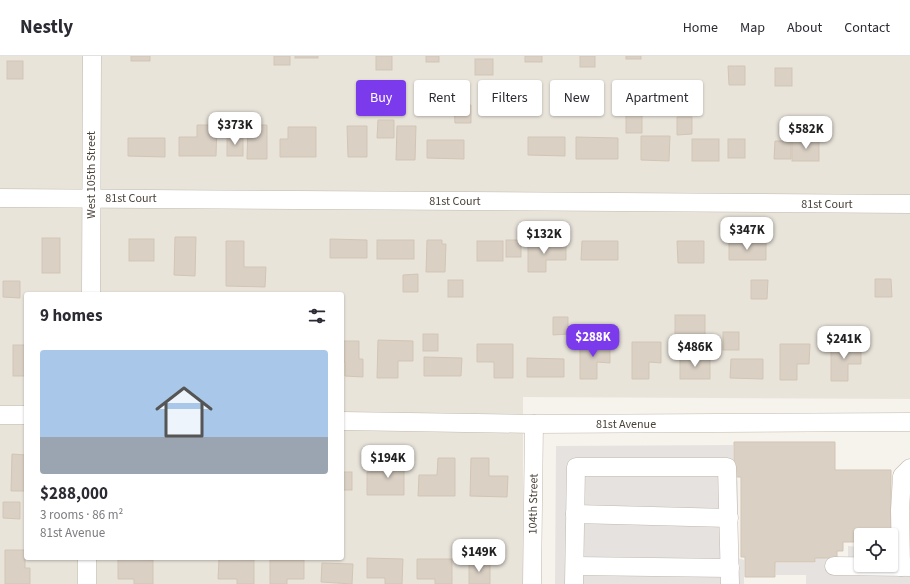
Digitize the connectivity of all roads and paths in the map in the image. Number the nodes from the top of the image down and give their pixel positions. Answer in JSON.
{"nodes":[{"id":1,"x":92,"y":56,"type":"edge"},
{"id":2,"x":0,"y":198,"type":"edge"},
{"id":3,"x":91,"y":198,"type":"junction"},
{"id":4,"x":910,"y":204,"type":"edge"},
{"id":5,"x":91,"y":292,"type":"edge"},
{"id":6,"x":0,"y":415,"type":"edge"},
{"id":7,"x":24,"y":415,"type":"edge"},
{"id":8,"x":344,"y":421,"type":"edge"},
{"id":9,"x":910,"y":422,"type":"edge"},
{"id":10,"x":534,"y":424,"type":"junction"},
{"id":11,"x":910,"y":468,"type":"edge"},
{"id":12,"x":575,"y":514,"type":"junction"},
{"id":13,"x":729,"y":518,"type":"junction"},
{"id":14,"x":87,"y":560,"type":"edge"},
{"id":15,"x":575,"y":566,"type":"junction"},
{"id":16,"x":834,"y":566,"type":"dead end"},
{"id":17,"x":905,"y":567,"type":"edge"},
{"id":18,"x":730,"y":576,"type":"edge"},
{"id":19,"x":87,"y":584,"type":"edge"},
{"id":20,"x":532,"y":584,"type":"edge"},
{"id":21,"x":574,"y":584,"type":"edge"}],
"edges":[{"from":1,"to":3,"type":"street","name":"West 105th Street"},
{"from":2,"to":3,"type":"street","name":"81st Court"},
{"from":3,"to":4,"type":"street","name":"81st Court"},
{"from":3,"to":5,"type":"street","name":"West 105th Street"},
{"from":6,"to":7,"type":"street"},
{"from":8,"to":10,"type":"street","name":"81st Avenue"},
{"from":9,"to":10,"type":"street","name":"81st Avenue"},
{"from":10,"to":20,"type":"street","name":"104th Street"},
{"from":11,"to":17,"type":"street"},
{"from":12,"to":13,"type":"street"},
{"from":12,"to":13,"type":"street"},
{"from":12,"to":15,"type":"street"},
{"from":13,"to":18,"type":"street"},
{"from":14,"to":19,"type":"street"},
{"from":15,"to":18,"type":"street"},
{"from":15,"to":21,"type":"street"},
{"from":16,"to":17,"type":"street"}]}
